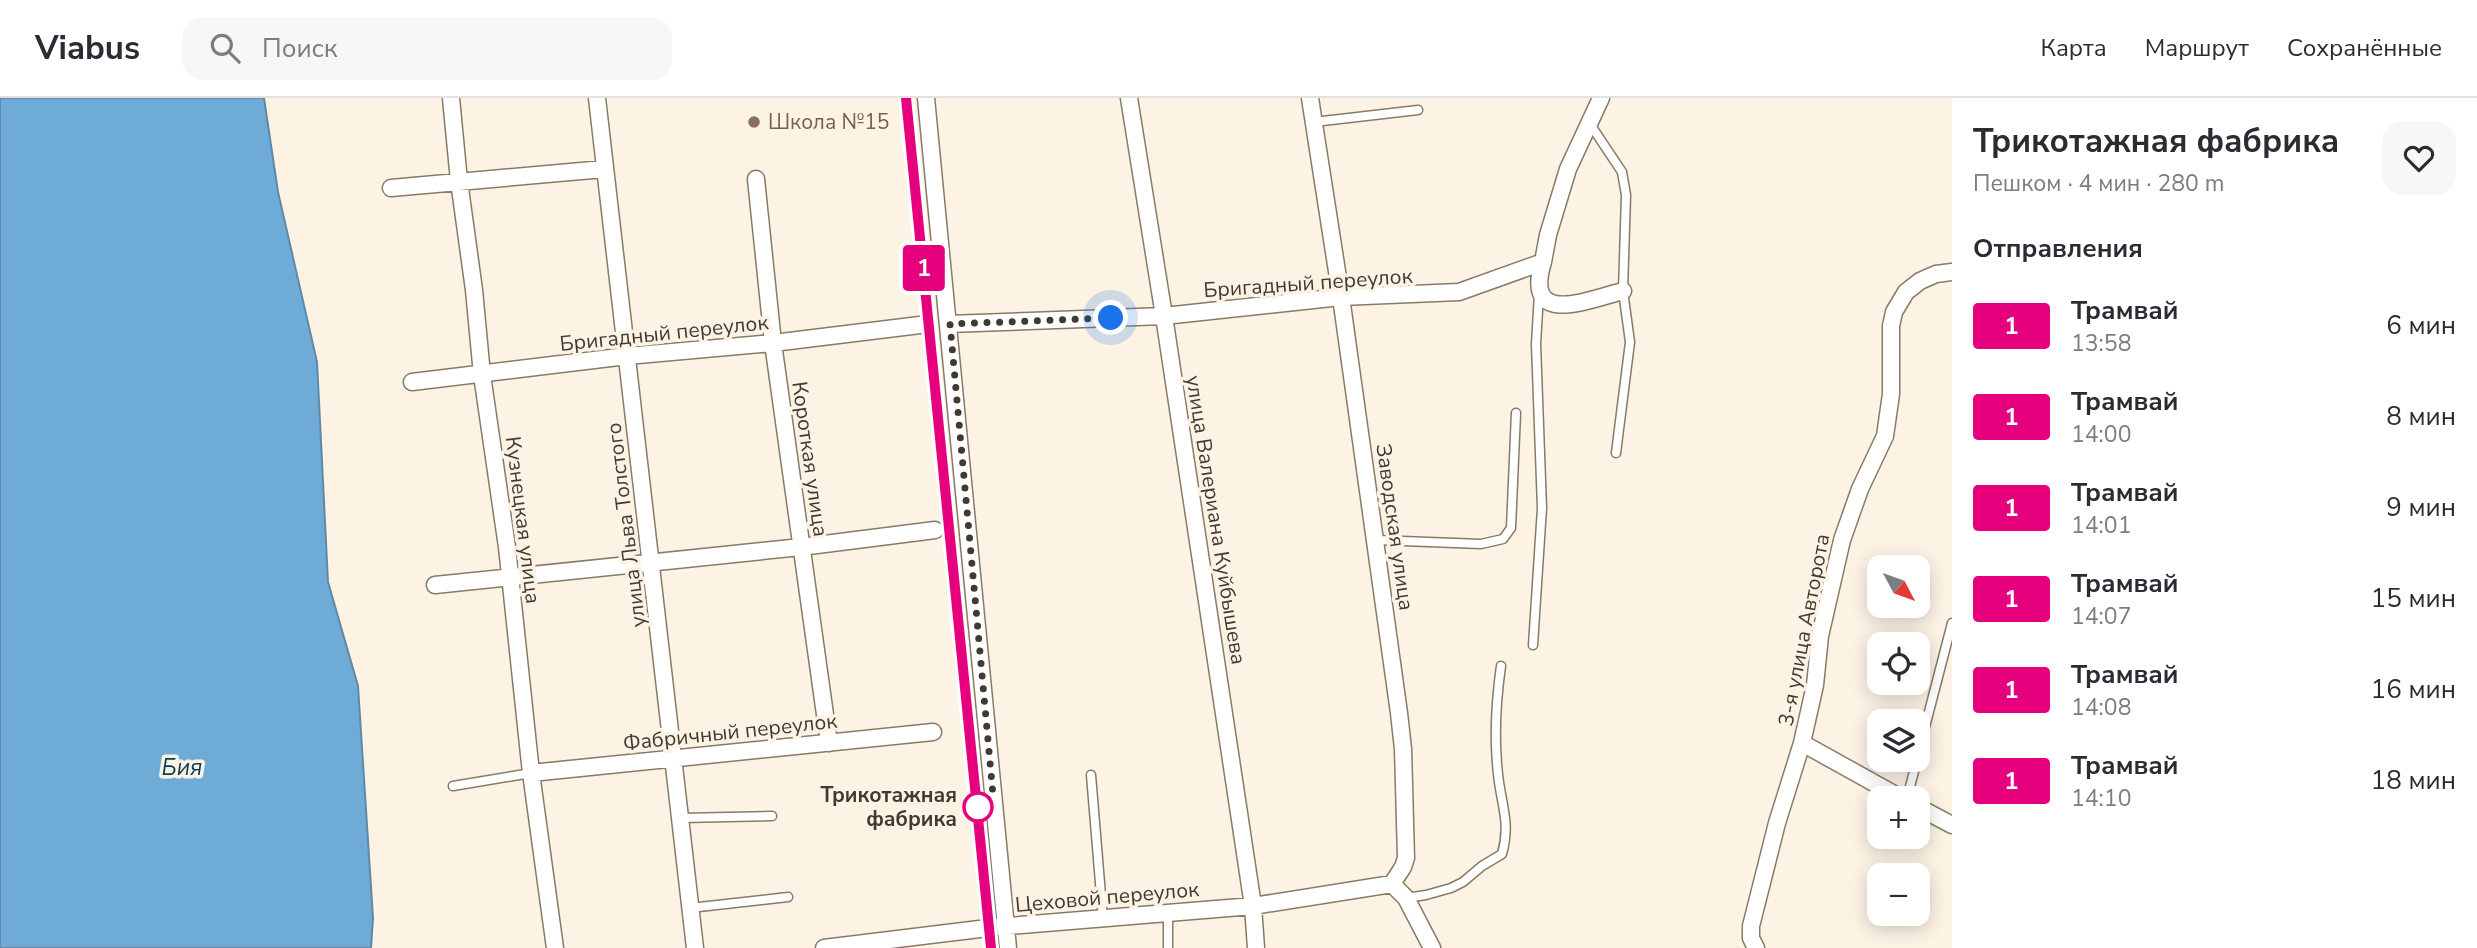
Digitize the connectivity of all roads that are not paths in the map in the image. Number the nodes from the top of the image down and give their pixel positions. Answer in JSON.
{"nodes":[{"id":1,"x":451,"y":98,"type":"edge"},
{"id":2,"x":597,"y":98,"type":"edge"},
{"id":3,"x":926,"y":98,"type":"edge"},
{"id":4,"x":1129,"y":98,"type":"edge"},
{"id":5,"x":1310,"y":98,"type":"edge"},
{"id":6,"x":1601,"y":98,"type":"edge"},
{"id":7,"x":1418,"y":110,"type":"dead end"},
{"id":8,"x":1314,"y":122,"type":"junction"},
{"id":9,"x":1590,"y":124,"type":"junction"},
{"id":10,"x":604,"y":169,"type":"junction"},
{"id":11,"x":755,"y":179,"type":"dead end"},
{"id":12,"x":459,"y":181,"type":"junction"},
{"id":13,"x":391,"y":187,"type":"dead end"},
{"id":14,"x":1543,"y":262,"type":"junction"},
{"id":15,"x":1952,"y":272,"type":"edge"},
{"id":16,"x":1539,"y":291,"type":"junction"},
{"id":17,"x":1623,"y":291,"type":"junction"},
{"id":18,"x":1341,"y":297,"type":"junction"},
{"id":19,"x":1164,"y":316,"type":"junction"},
{"id":20,"x":950,"y":324,"type":"junction"},
{"id":21,"x":920,"y":325,"type":"dead end"},
{"id":22,"x":773,"y":343,"type":"junction"},
{"id":23,"x":627,"y":356,"type":"junction"},
{"id":24,"x":482,"y":375,"type":"junction"},
{"id":25,"x":412,"y":382,"type":"dead end"},
{"id":26,"x":1516,"y":413,"type":"dead end"},
{"id":27,"x":1616,"y":453,"type":"dead end"},
{"id":28,"x":935,"y":530,"type":"dead end"},
{"id":29,"x":1376,"y":540,"type":"junction"},
{"id":30,"x":801,"y":547,"type":"junction"},
{"id":31,"x":651,"y":561,"type":"junction"},
{"id":32,"x":509,"y":575,"type":"junction"},
{"id":33,"x":435,"y":585,"type":"dead end"},
{"id":34,"x":1952,"y":623,"type":"edge"},
{"id":35,"x":1533,"y":645,"type":"dead end"},
{"id":36,"x":1501,"y":666,"type":"dead end"},
{"id":37,"x":1930,"y":709,"type":"edge"},
{"id":38,"x":933,"y":732,"type":"dead end"},
{"id":39,"x":828,"y":743,"type":"junction"},
{"id":40,"x":1802,"y":743,"type":"junction"},
{"id":41,"x":675,"y":758,"type":"junction"},
{"id":42,"x":531,"y":773,"type":"junction"},
{"id":43,"x":1091,"y":775,"type":"dead end"},
{"id":44,"x":453,"y":786,"type":"dead end"},
{"id":45,"x":1882,"y":786,"type":"edge"},
{"id":46,"x":1930,"y":813,"type":"edge"},
{"id":47,"x":772,"y":816,"type":"dead end"},
{"id":48,"x":681,"y":818,"type":"junction"},
{"id":49,"x":1952,"y":825,"type":"edge"},
{"id":50,"x":1392,"y":884,"type":"junction"},
{"id":51,"x":788,"y":897,"type":"dead end"},
{"id":52,"x":1405,"y":898,"type":"junction"},
{"id":53,"x":1253,"y":906,"type":"junction"},
{"id":54,"x":690,"y":908,"type":"junction"},
{"id":55,"x":1168,"y":914,"type":"junction"},
{"id":56,"x":1103,"y":919,"type":"junction"},
{"id":57,"x":1006,"y":926,"type":"junction"},
{"id":58,"x":555,"y":948,"type":"edge"},
{"id":59,"x":695,"y":948,"type":"edge"},
{"id":60,"x":824,"y":948,"type":"edge"},
{"id":61,"x":1008,"y":948,"type":"edge"},
{"id":62,"x":1168,"y":948,"type":"edge"},
{"id":63,"x":1256,"y":948,"type":"edge"},
{"id":64,"x":1432,"y":948,"type":"edge"},
{"id":65,"x":1756,"y":948,"type":"edge"}],
"edges":[{"from":1,"to":12,"type":"street","name":"Кузнецкая улица"},
{"from":2,"to":10,"type":"street","name":"улица Льва Толстого"},
{"from":3,"to":20,"type":"street"},
{"from":4,"to":19,"type":"street","name":"улица Валериана Куйбышева"},
{"from":5,"to":8,"type":"street","name":"Заводская улица"},
{"from":6,"to":9,"type":"street"},
{"from":7,"to":8,"type":"lane"},
{"from":8,"to":18,"type":"street","name":"Заводская улица"},
{"from":9,"to":14,"type":"street"},
{"from":9,"to":17,"type":"lane"},
{"from":10,"to":12,"type":"street"},
{"from":10,"to":23,"type":"street","name":"улица Льва Толстого"},
{"from":11,"to":22,"type":"street","name":"Короткая улица"},
{"from":12,"to":13,"type":"street"},
{"from":12,"to":24,"type":"street","name":"Кузнецкая улица"},
{"from":14,"to":16,"type":"street"},
{"from":14,"to":18,"type":"street","name":"Бригадный переулок"},
{"from":15,"to":40,"type":"street","name":"3-я улица Авторота"},
{"from":16,"to":17,"type":"street"},
{"from":16,"to":35,"type":"lane"},
{"from":17,"to":27,"type":"lane"},
{"from":18,"to":19,"type":"street","name":"Бригадный переулок"},
{"from":18,"to":29,"type":"street","name":"Заводская улица"},
{"from":19,"to":20,"type":"street","name":"Бригадный переулок"},
{"from":19,"to":53,"type":"street","name":"улица Валериана Куйбышева"},
{"from":20,"to":57,"type":"street"},
{"from":21,"to":22,"type":"street","name":"Бригадный переулок"},
{"from":22,"to":23,"type":"street","name":"Бригадный переулок"},
{"from":22,"to":30,"type":"street","name":"Короткая улица"},
{"from":23,"to":24,"type":"street","name":"Бригадный переулок"},
{"from":23,"to":31,"type":"street","name":"улица Льва Толстого"},
{"from":24,"to":25,"type":"street","name":"Бригадный переулок"},
{"from":24,"to":32,"type":"street","name":"Кузнецкая улица"},
{"from":26,"to":29,"type":"lane"},
{"from":28,"to":30,"type":"street"},
{"from":29,"to":50,"type":"street","name":"Заводская улица"},
{"from":30,"to":31,"type":"street"},
{"from":30,"to":39,"type":"street","name":"Короткая улица"},
{"from":31,"to":32,"type":"street"},
{"from":31,"to":41,"type":"street","name":"улица Льва Толстого"},
{"from":32,"to":33,"type":"street"},
{"from":32,"to":42,"type":"street","name":"Кузнецкая улица"},
{"from":34,"to":37,"type":"lane"},
{"from":36,"to":52,"type":"lane"},
{"from":38,"to":39,"type":"street","name":"Фабричный переулок"},
{"from":39,"to":41,"type":"street","name":"Фабричный переулок"},
{"from":40,"to":45,"type":"street"},
{"from":40,"to":65,"type":"street","name":"3-я улица Авторота"},
{"from":41,"to":42,"type":"street","name":"Фабричный переулок"},
{"from":41,"to":48,"type":"street","name":"улица Льва Толстого"},
{"from":42,"to":44,"type":"lane"},
{"from":42,"to":58,"type":"street","name":"Кузнецкая улица"},
{"from":43,"to":56,"type":"lane"},
{"from":46,"to":49,"type":"street"},
{"from":47,"to":48,"type":"lane"},
{"from":48,"to":54,"type":"street","name":"улица Льва Толстого"},
{"from":50,"to":52,"type":"street"},
{"from":50,"to":53,"type":"street","name":"Цеховой переулок"},
{"from":51,"to":54,"type":"lane"},
{"from":52,"to":64,"type":"street"},
{"from":53,"to":55,"type":"street","name":"Цеховой переулок"},
{"from":53,"to":63,"type":"street","name":"улица Валериана Куйбышева"},
{"from":54,"to":59,"type":"street","name":"улица Льва Толстого"},
{"from":55,"to":56,"type":"street","name":"Цеховой переулок"},
{"from":55,"to":62,"type":"lane"},
{"from":56,"to":57,"type":"street","name":"Цеховой переулок"},
{"from":57,"to":60,"type":"street","name":"Цеховой переулок"},
{"from":57,"to":61,"type":"street"}]}
